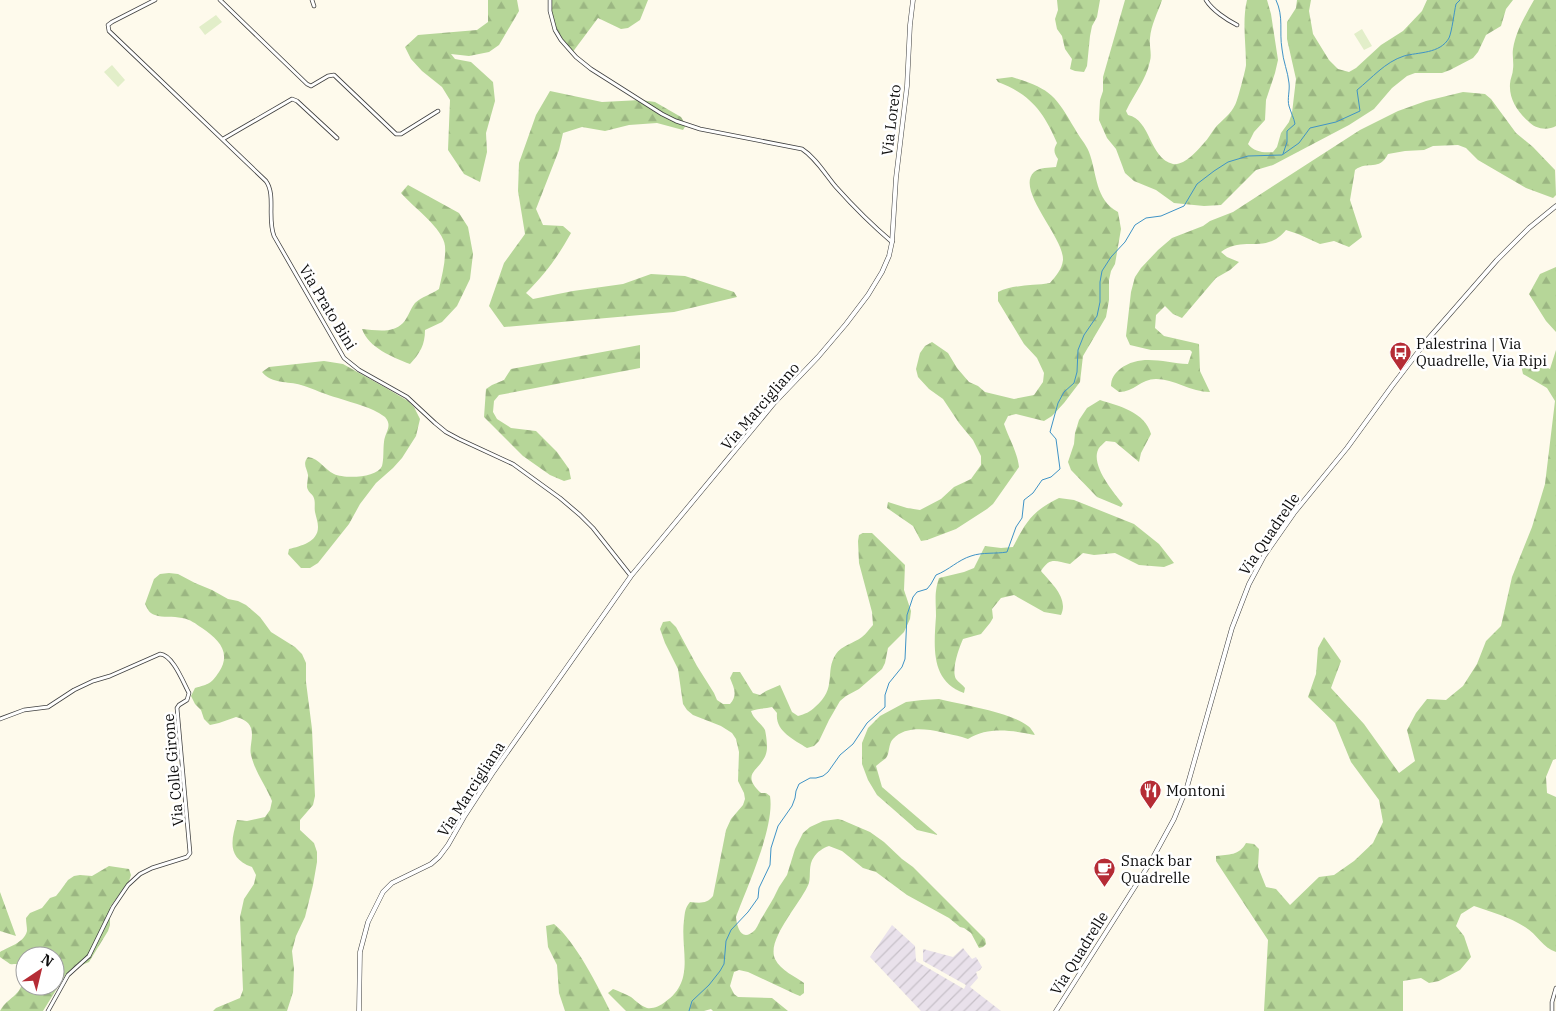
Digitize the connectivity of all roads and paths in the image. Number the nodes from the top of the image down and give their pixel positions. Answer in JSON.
{"nodes":[{"id":1,"x":155,"y":0,"type":"edge"},
{"id":2,"x":220,"y":0,"type":"edge"},
{"id":3,"x":312,"y":0,"type":"edge"},
{"id":4,"x":550,"y":0,"type":"edge"},
{"id":5,"x":913,"y":0,"type":"edge"},
{"id":6,"x":1206,"y":0,"type":"edge"},
{"id":7,"x":314,"y":6,"type":"dead end"},
{"id":8,"x":1237,"y":25,"type":"dead end"},
{"id":9,"x":438,"y":110,"type":"dead end"},
{"id":10,"x":337,"y":138,"type":"dead end"},
{"id":11,"x":223,"y":139,"type":"junction"},
{"id":12,"x":1556,"y":206,"type":"edge"},
{"id":13,"x":892,"y":242,"type":"junction"},
{"id":14,"x":631,"y":576,"type":"junction"},
{"id":15,"x":0,"y":719,"type":"edge"},
{"id":16,"x":1556,"y":988,"type":"edge"},
{"id":17,"x":48,"y":1011,"type":"edge"},
{"id":18,"x":359,"y":1011,"type":"edge"},
{"id":19,"x":1056,"y":1011,"type":"edge"},
{"id":20,"x":1552,"y":1011,"type":"edge"}],
"edges":[{"from":1,"to":11,"type":"street","name":"Via Prato Bini"},
{"from":2,"to":9,"type":"street"},
{"from":3,"to":7,"type":"street"},
{"from":4,"to":13,"type":"street"},
{"from":5,"to":13,"type":"street","name":"Via Loreto"},
{"from":6,"to":8,"type":"street"},
{"from":10,"to":11,"type":"street"},
{"from":11,"to":14,"type":"street","name":"Via Prato Bini"},
{"from":12,"to":19,"type":"street","name":"Via Quadrelle"},
{"from":13,"to":14,"type":"street","name":"Via Marcigliano"},
{"from":14,"to":18,"type":"street","name":"Via Marcigliana"},
{"from":15,"to":17,"type":"street","name":"Via Colle Girone"},
{"from":16,"to":20,"type":"street"}]}
